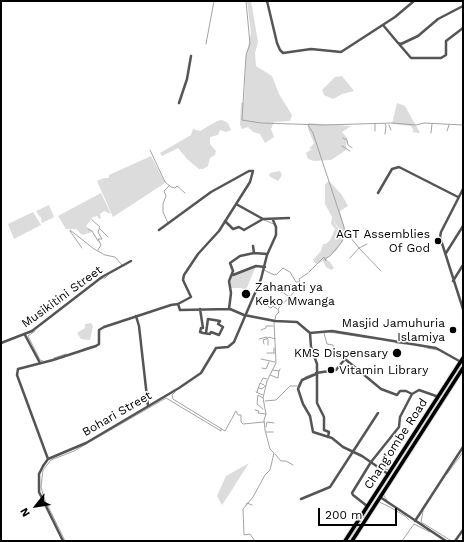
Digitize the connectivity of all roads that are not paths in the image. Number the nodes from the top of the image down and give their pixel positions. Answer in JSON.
{"nodes":[{"id":1,"x":267,"y":1,"type":"edge"},
{"id":2,"x":414,"y":1,"type":"edge"},
{"id":3,"x":463,"y":6,"type":"edge"},
{"id":4,"x":383,"y":25,"type":"junction"},
{"id":5,"x":463,"y":28,"type":"edge"},
{"id":6,"x":399,"y":44,"type":"junction"},
{"id":7,"x":191,"y":56,"type":"dead end"},
{"id":8,"x":179,"y":103,"type":"dead end"},
{"id":9,"x":463,"y":189,"type":"edge"},
{"id":10,"x":378,"y":192,"type":"dead end"},
{"id":11,"x":458,"y":197,"type":"junction"},
{"id":12,"x":236,"y":204,"type":"junction"},
{"id":13,"x":289,"y":218,"type":"dead end"},
{"id":14,"x":263,"y":219,"type":"junction"},
{"id":15,"x":273,"y":220,"type":"junction"},
{"id":16,"x":225,"y":221,"type":"junction"},
{"id":17,"x":463,"y":226,"type":"edge"},
{"id":18,"x":159,"y":230,"type":"dead end"},
{"id":19,"x":253,"y":246,"type":"dead end"},
{"id":20,"x":254,"y":253,"type":"junction"},
{"id":21,"x":445,"y":253,"type":"junction"},
{"id":22,"x":267,"y":254,"type":"junction"},
{"id":23,"x":132,"y":261,"type":"dead end"},
{"id":24,"x":463,"y":265,"type":"edge"},
{"id":25,"x":265,"y":267,"type":"junction"},
{"id":26,"x":233,"y":274,"type":"junction"},
{"id":27,"x":453,"y":281,"type":"junction"},
{"id":28,"x":178,"y":304,"type":"junction"},
{"id":29,"x":463,"y":307,"type":"edge"},
{"id":30,"x":200,"y":309,"type":"junction"},
{"id":31,"x":229,"y":309,"type":"junction"},
{"id":32,"x":244,"y":315,"type":"junction"},
{"id":33,"x":136,"y":316,"type":"junction"},
{"id":34,"x":310,"y":333,"type":"junction"},
{"id":35,"x":206,"y":334,"type":"junction"},
{"id":36,"x":24,"y":335,"type":"junction"},
{"id":37,"x":1,"y":342,"type":"edge"},
{"id":38,"x":462,"y":360,"type":"edge"},
{"id":39,"x":40,"y":363,"type":"junction"},
{"id":40,"x":463,"y":368,"type":"edge"},
{"id":41,"x":316,"y":373,"type":"junction"},
{"id":42,"x":412,"y":394,"type":"junction"},
{"id":43,"x":436,"y":396,"type":"dead end"},
{"id":44,"x":148,"y":406,"type":"junction"},
{"id":45,"x":378,"y":413,"type":"dead end"},
{"id":46,"x":328,"y":436,"type":"junction"},
{"id":47,"x":463,"y":447,"type":"edge"},
{"id":48,"x":353,"y":452,"type":"junction"},
{"id":49,"x":48,"y":459,"type":"junction"},
{"id":50,"x":371,"y":462,"type":"junction"},
{"id":51,"x":388,"y":474,"type":"junction"},
{"id":52,"x":380,"y":496,"type":"junction"},
{"id":53,"x":301,"y":499,"type":"dead end"},
{"id":54,"x":367,"y":506,"type":"junction"},
{"id":55,"x":415,"y":521,"type":"junction"},
{"id":56,"x":463,"y":530,"type":"edge"},
{"id":57,"x":63,"y":541,"type":"edge"},
{"id":58,"x":345,"y":541,"type":"edge"},
{"id":59,"x":352,"y":541,"type":"edge"},
{"id":60,"x":446,"y":541,"type":"edge"},
{"id":61,"x":455,"y":541,"type":"edge"}],
"edges":[{"from":1,"to":4,"type":"street"},
{"from":2,"to":4,"type":"street"},
{"from":3,"to":6,"type":"street"},
{"from":4,"to":6,"type":"street"},
{"from":5,"to":6,"type":"street"},
{"from":7,"to":8,"type":"street"},
{"from":9,"to":11,"type":"street"},
{"from":10,"to":11,"type":"street"},
{"from":11,"to":21,"type":"street"},
{"from":12,"to":14,"type":"street"},
{"from":12,"to":16,"type":"street"},
{"from":12,"to":18,"type":"street"},
{"from":13,"to":15,"type":"street"},
{"from":14,"to":15,"type":"street"},
{"from":14,"to":16,"type":"street"},
{"from":15,"to":22,"type":"street"},
{"from":16,"to":28,"type":"street"},
{"from":17,"to":21,"type":"street"},
{"from":19,"to":20,"type":"street"},
{"from":20,"to":22,"type":"street"},
{"from":20,"to":26,"type":"street"},
{"from":21,"to":27,"type":"street"},
{"from":22,"to":25,"type":"street"},
{"from":23,"to":36,"type":"street","name":"Musikitini Street"},
{"from":24,"to":27,"type":"street"},
{"from":25,"to":26,"type":"street"},
{"from":25,"to":32,"type":"street"},
{"from":26,"to":31,"type":"street"},
{"from":27,"to":29,"type":"street"},
{"from":28,"to":30,"type":"street"},
{"from":28,"to":33,"type":"street"},
{"from":30,"to":31,"type":"street"},
{"from":30,"to":35,"type":"street"},
{"from":31,"to":32,"type":"street"},
{"from":32,"to":34,"type":"street"},
{"from":32,"to":44,"type":"street","name":"Bohari Street"},
{"from":33,"to":39,"type":"street"},
{"from":33,"to":44,"type":"street"},
{"from":34,"to":38,"type":"street"},
{"from":34,"to":41,"type":"street"},
{"from":35,"to":35,"type":"street"},
{"from":36,"to":37,"type":"street","name":"Musikitini Street"},
{"from":36,"to":39,"type":"street"},
{"from":38,"to":51,"type":"main road","name":"Chang'ombe Road"},
{"from":39,"to":49,"type":"street"},
{"from":40,"to":52,"type":"main road","name":"Chang'ombe Road"},
{"from":41,"to":42,"type":"street"},
{"from":41,"to":46,"type":"street"},
{"from":41,"to":46,"type":"street"},
{"from":42,"to":43,"type":"street"},
{"from":42,"to":50,"type":"street"},
{"from":44,"to":49,"type":"street","name":"Bohari Street"},
{"from":45,"to":48,"type":"street"},
{"from":46,"to":48,"type":"street"},
{"from":47,"to":55,"type":"street"},
{"from":48,"to":50,"type":"street"},
{"from":48,"to":53,"type":"street"},
{"from":49,"to":57,"type":"street"},
{"from":50,"to":51,"type":"street"},
{"from":50,"to":54,"type":"street"},
{"from":51,"to":54,"type":"main road","name":"Chang'ombe Road"},
{"from":52,"to":55,"type":"street"},
{"from":52,"to":59,"type":"main road","name":"Chang'ombe Road"},
{"from":54,"to":58,"type":"main road","name":"Chang'ombe Road"},
{"from":55,"to":60,"type":"street"},
{"from":56,"to":61,"type":"street"}]}
